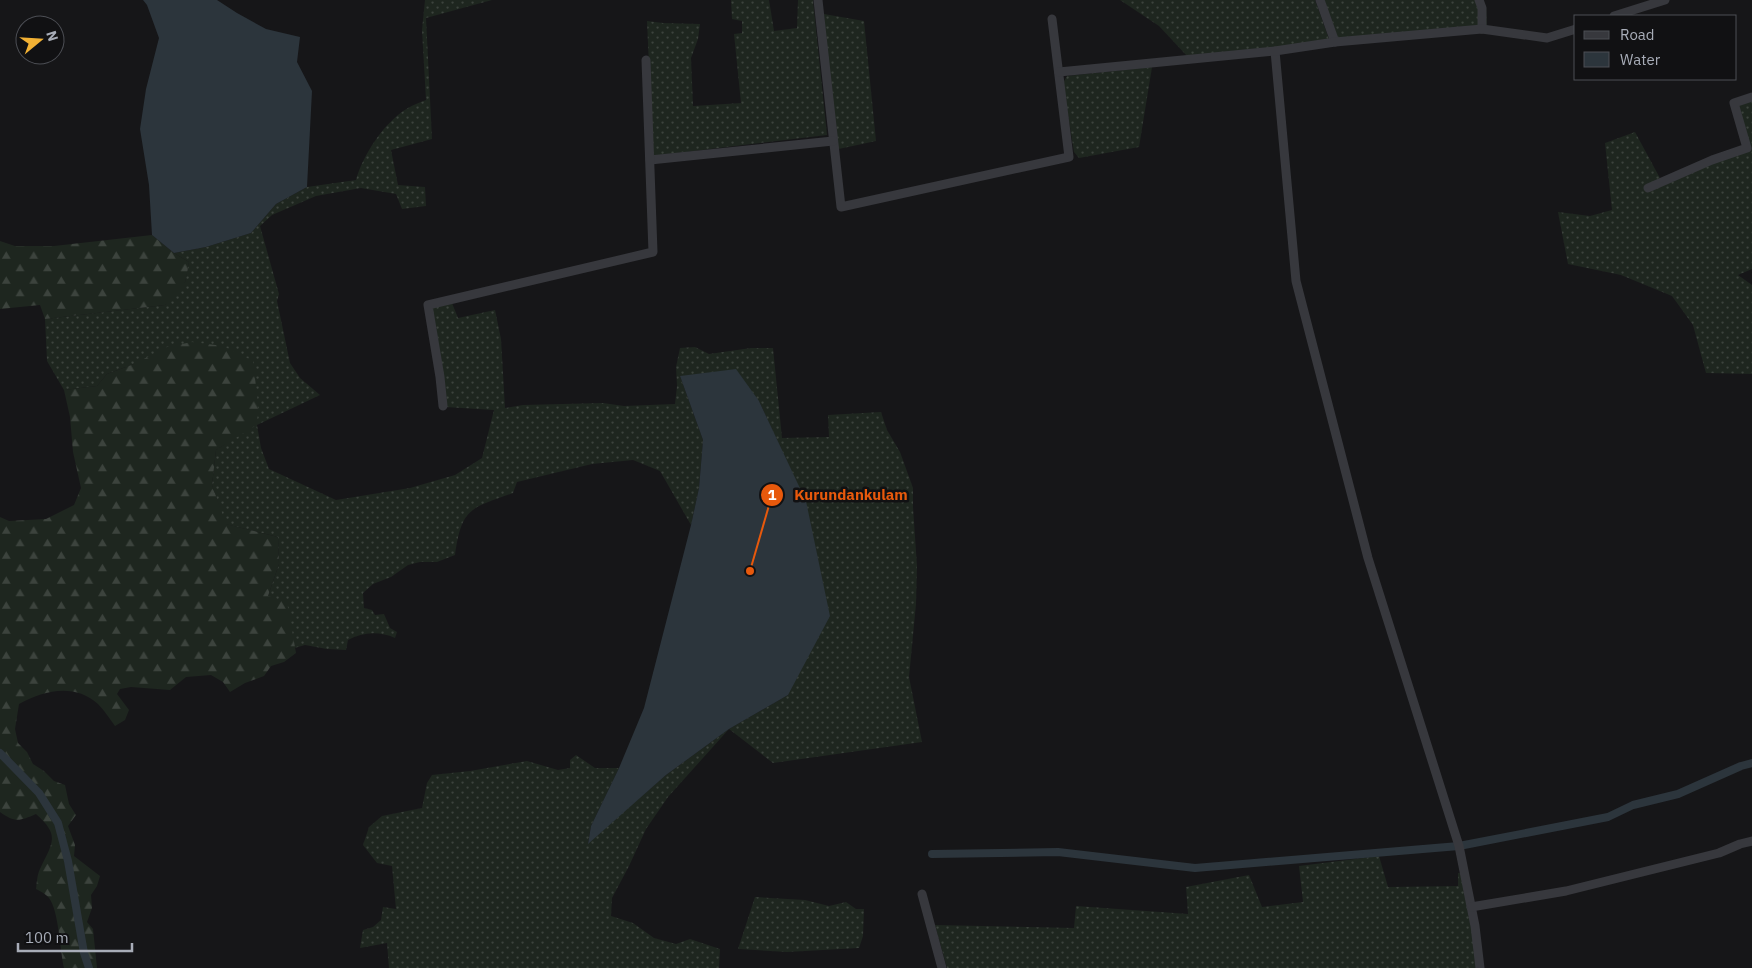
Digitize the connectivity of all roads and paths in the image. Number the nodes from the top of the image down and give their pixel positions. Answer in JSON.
{"nodes":[{"id":1,"x":818,"y":0,"type":"edge"},
{"id":2,"x":1320,"y":0,"type":"edge"},
{"id":3,"x":1479,"y":0,"type":"edge"},
{"id":4,"x":1665,"y":0,"type":"edge"},
{"id":5,"x":1617,"y":15,"type":"edge"},
{"id":6,"x":1052,"y":19,"type":"dead end"},
{"id":7,"x":1482,"y":29,"type":"junction"},
{"id":8,"x":1574,"y":30,"type":"edge"},
{"id":9,"x":1335,"y":42,"type":"junction"},
{"id":10,"x":1275,"y":51,"type":"junction"},
{"id":11,"x":646,"y":60,"type":"dead end"},
{"id":12,"x":1059,"y":72,"type":"junction"},
{"id":13,"x":1752,"y":98,"type":"edge"},
{"id":14,"x":834,"y":141,"type":"junction"},
{"id":15,"x":650,"y":160,"type":"junction"},
{"id":16,"x":1648,"y":188,"type":"dead end"},
{"id":17,"x":443,"y":406,"type":"dead end"},
{"id":18,"x":1752,"y":841,"type":"edge"},
{"id":19,"x":922,"y":894,"type":"dead end"},
{"id":20,"x":1471,"y":907,"type":"junction"},
{"id":21,"x":942,"y":968,"type":"edge"},
{"id":22,"x":1480,"y":968,"type":"edge"}],
"edges":[{"from":1,"to":14,"type":"street"},
{"from":2,"to":9,"type":"street"},
{"from":3,"to":7,"type":"street"},
{"from":4,"to":5,"type":"street"},
{"from":6,"to":12,"type":"street"},
{"from":7,"to":8,"type":"street"},
{"from":7,"to":9,"type":"street"},
{"from":9,"to":10,"type":"street"},
{"from":10,"to":12,"type":"street"},
{"from":10,"to":20,"type":"street"},
{"from":11,"to":15,"type":"street"},
{"from":12,"to":14,"type":"street"},
{"from":13,"to":16,"type":"street"},
{"from":14,"to":15,"type":"street"},
{"from":15,"to":17,"type":"street"},
{"from":18,"to":20,"type":"street"},
{"from":19,"to":21,"type":"street"},
{"from":20,"to":22,"type":"street"}]}
